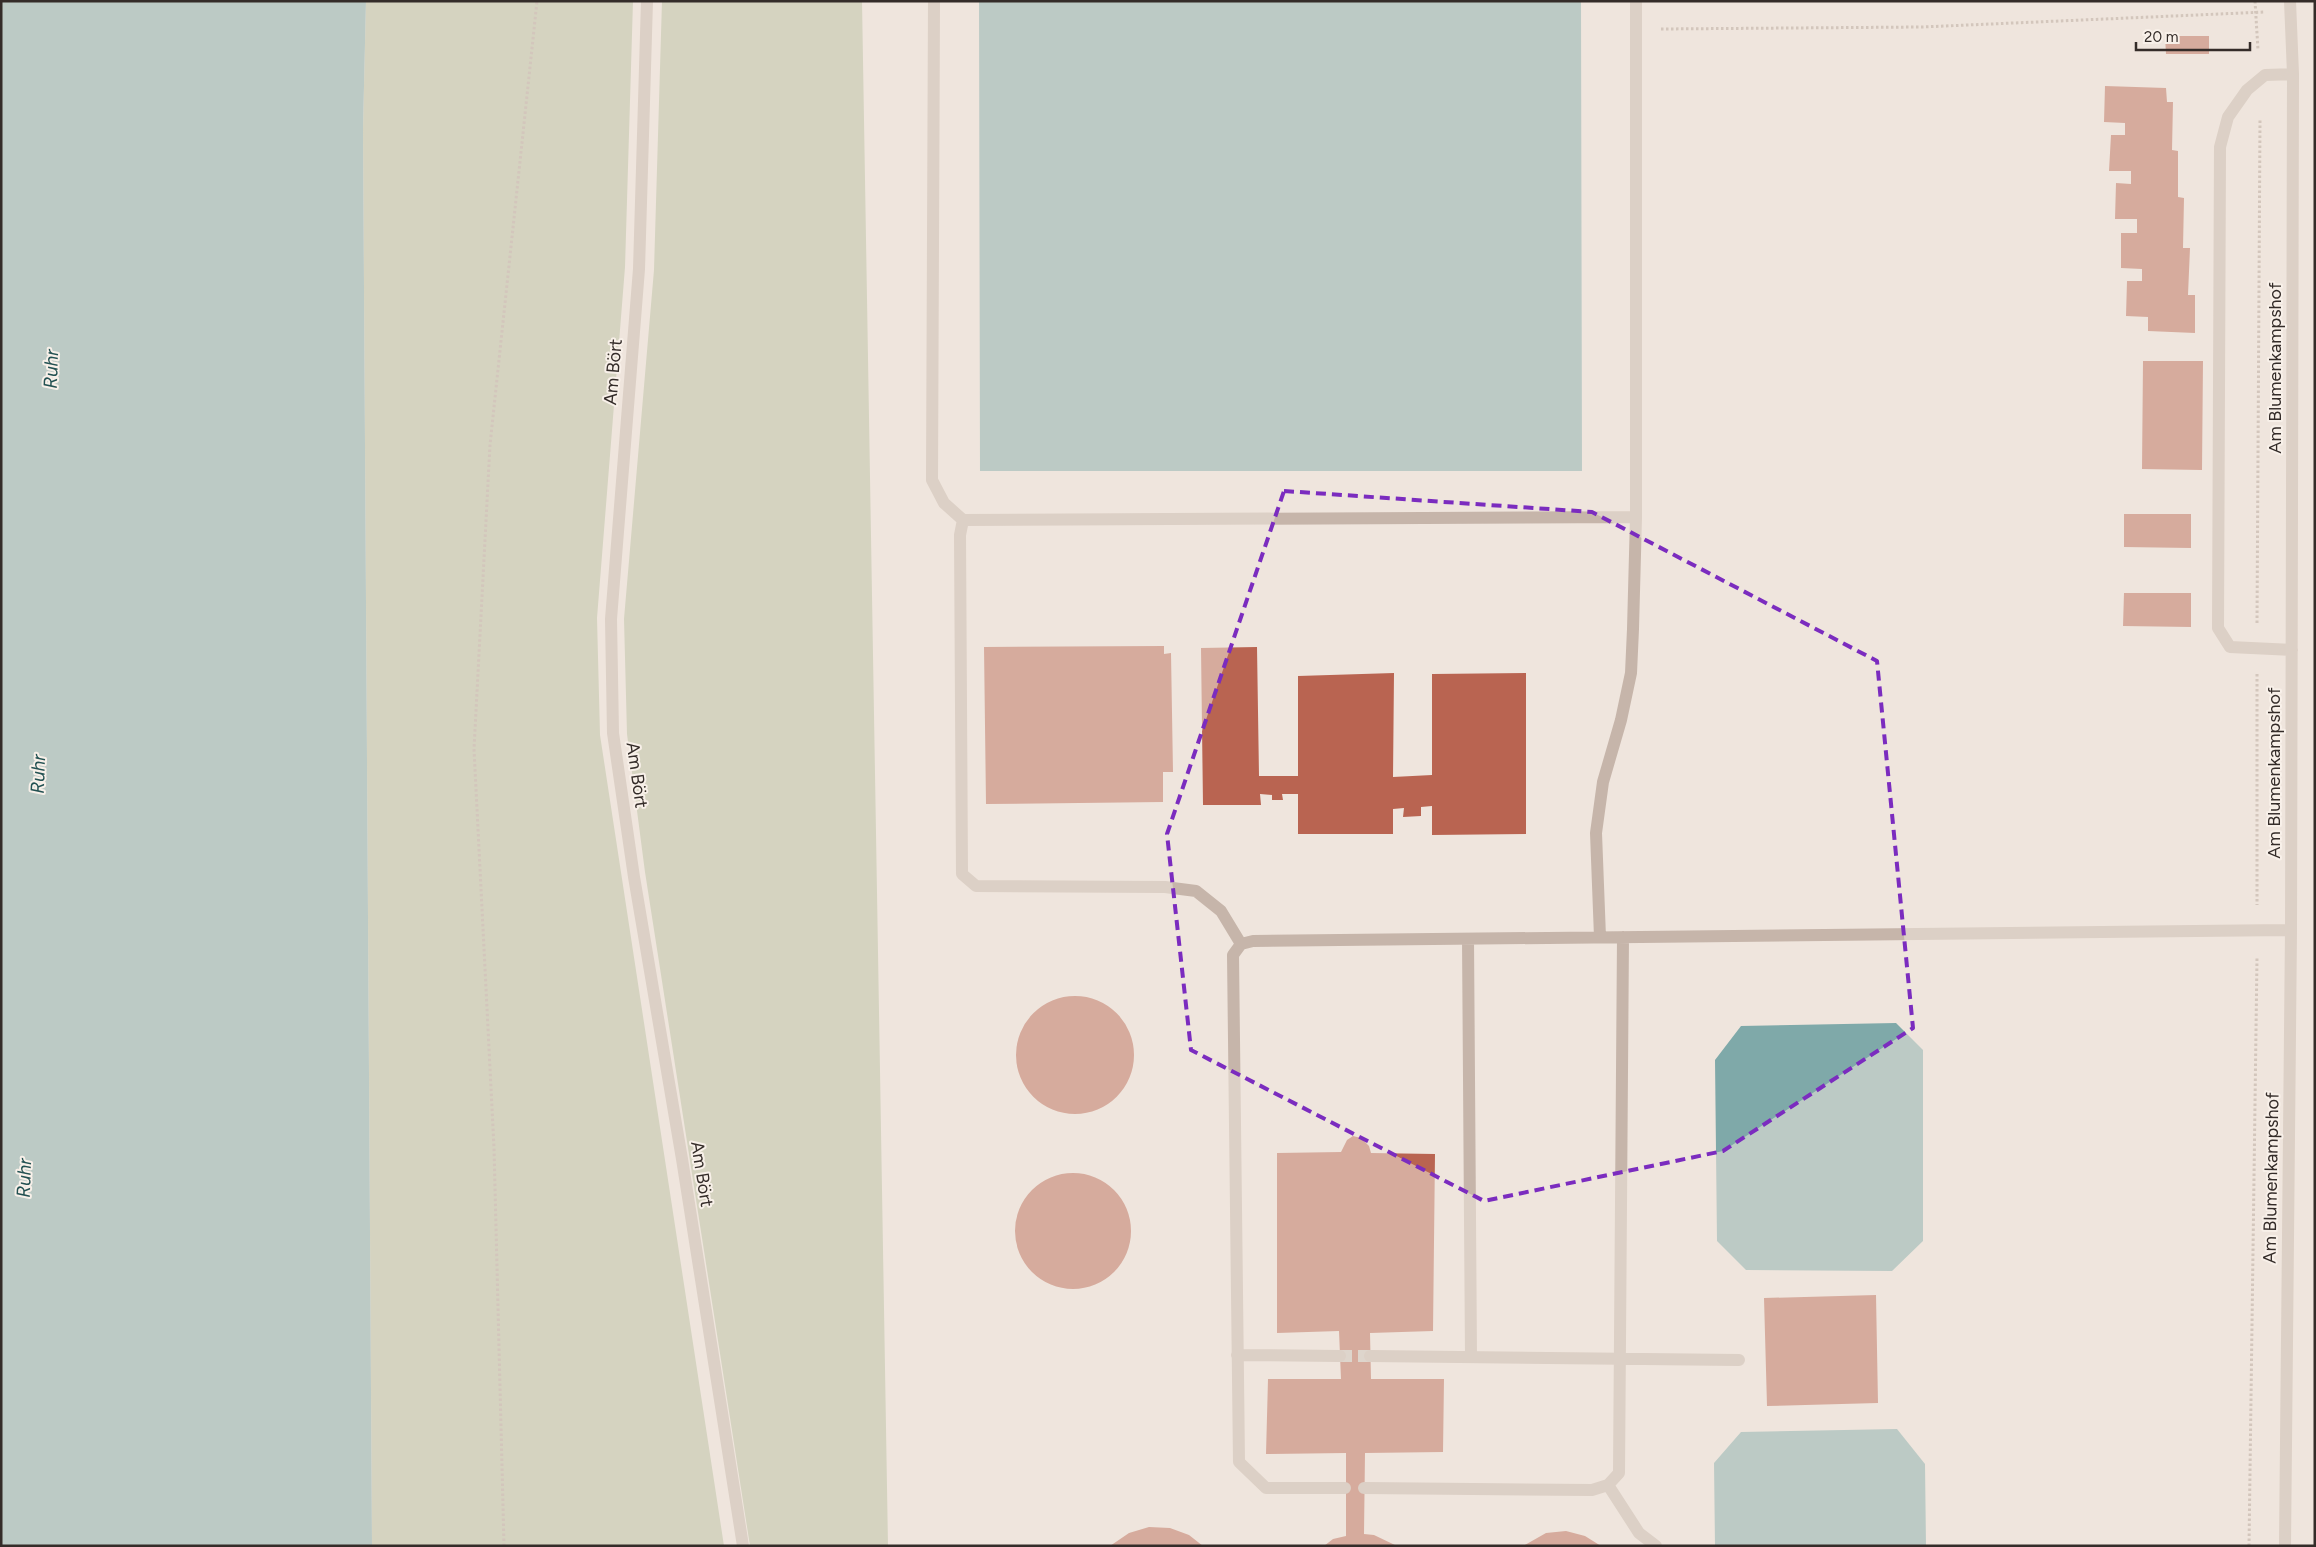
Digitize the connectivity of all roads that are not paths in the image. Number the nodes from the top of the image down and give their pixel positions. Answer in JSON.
{"nodes":[{"id":1,"x":647,"y":1,"type":"edge"},
{"id":2,"x":934,"y":1,"type":"edge"},
{"id":3,"x":1636,"y":1,"type":"edge"},
{"id":4,"x":2290,"y":6,"type":"edge"},
{"id":5,"x":2293,"y":74,"type":"junction"},
{"id":6,"x":1636,"y":517,"type":"junction"},
{"id":7,"x":963,"y":520,"type":"junction"},
{"id":8,"x":2292,"y":650,"type":"junction"},
{"id":9,"x":2291,"y":930,"type":"junction"},
{"id":10,"x":1600,"y":937,"type":"junction"},
{"id":11,"x":1623,"y":937,"type":"junction"},
{"id":12,"x":1468,"y":939,"type":"junction"},
{"id":13,"x":1241,"y":944,"type":"junction"},
{"id":14,"x":1237,"y":1355,"type":"junction"},
{"id":15,"x":1340,"y":1356,"type":"tunnel mouth"},
{"id":16,"x":1370,"y":1356,"type":"tunnel mouth"},
{"id":17,"x":1471,"y":1357,"type":"junction"},
{"id":18,"x":1620,"y":1359,"type":"junction"},
{"id":19,"x":1739,"y":1360,"type":"dead end"},
{"id":20,"x":1608,"y":1485,"type":"junction"},
{"id":21,"x":1345,"y":1488,"type":"dead end"},
{"id":22,"x":1364,"y":1488,"type":"dead end"},
{"id":23,"x":743,"y":1546,"type":"edge"},
{"id":24,"x":1656,"y":1546,"type":"edge"},
{"id":25,"x":2285,"y":1546,"type":"edge"}],
"edges":[{"from":1,"to":23,"type":"street","name":"Am Bört"},
{"from":2,"to":7,"type":"street"},
{"from":3,"to":6,"type":"street"},
{"from":4,"to":5,"type":"street","name":"Am Blumenkampshof"},
{"from":5,"to":8,"type":"street","name":"Am Blumenkampshof"},
{"from":5,"to":8,"type":"street"},
{"from":6,"to":7,"type":"street"},
{"from":6,"to":10,"type":"street"},
{"from":7,"to":13,"type":"street"},
{"from":8,"to":9,"type":"street","name":"Am Blumenkampshof"},
{"from":9,"to":11,"type":"street"},
{"from":9,"to":25,"type":"street","name":"Am Blumenkampshof"},
{"from":10,"to":11,"type":"street"},
{"from":10,"to":12,"type":"street"},
{"from":11,"to":18,"type":"street"},
{"from":12,"to":13,"type":"street"},
{"from":12,"to":17,"type":"street"},
{"from":13,"to":14,"type":"street"},
{"from":14,"to":15,"type":"street"},
{"from":14,"to":21,"type":"street"},
{"from":16,"to":17,"type":"street"},
{"from":17,"to":18,"type":"street"},
{"from":18,"to":19,"type":"street"},
{"from":18,"to":20,"type":"street"},
{"from":20,"to":22,"type":"street"},
{"from":20,"to":24,"type":"street"}]}
